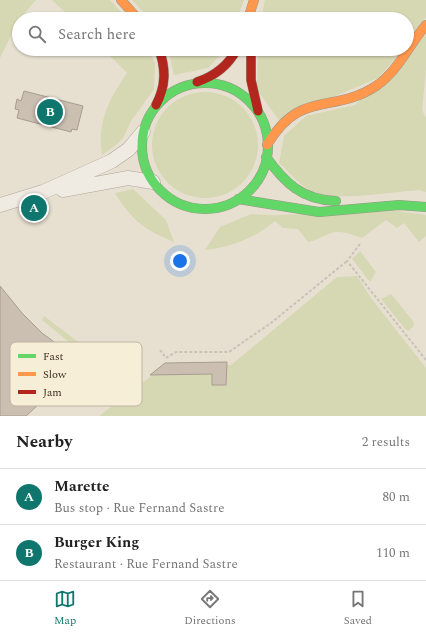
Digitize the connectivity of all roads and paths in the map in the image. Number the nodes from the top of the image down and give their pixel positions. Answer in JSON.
{"nodes":[{"id":1,"x":121,"y":0,"type":"edge"},
{"id":2,"x":255,"y":0,"type":"edge"},
{"id":3,"x":132,"y":12,"type":"edge"},
{"id":4,"x":251,"y":12,"type":"edge"},
{"id":5,"x":254,"y":12,"type":"edge"},
{"id":6,"x":426,"y":25,"type":"edge"},
{"id":7,"x":414,"y":42,"type":"edge"},
{"id":8,"x":161,"y":56,"type":"edge"},
{"id":9,"x":232,"y":56,"type":"edge"},
{"id":10,"x":251,"y":56,"type":"edge"},
{"id":11,"x":404,"y":56,"type":"edge"},
{"id":12,"x":194,"y":83,"type":"junction"},
{"id":13,"x":156,"y":106,"type":"junction"},
{"id":14,"x":260,"y":116,"type":"junction"},
{"id":15,"x":143,"y":132,"type":"junction"},
{"id":16,"x":268,"y":145,"type":"junction"},
{"id":17,"x":266,"y":157,"type":"junction"},
{"id":18,"x":153,"y":182,"type":"junction"},
{"id":19,"x":43,"y":192,"type":"junction"},
{"id":20,"x":238,"y":199,"type":"junction"},
{"id":21,"x":360,"y":199,"type":"dead end"},
{"id":22,"x":0,"y":205,"type":"edge"},
{"id":23,"x":426,"y":207,"type":"edge"},
{"id":24,"x":360,"y":244,"type":"dead end"},
{"id":25,"x":348,"y":261,"type":"junction"},
{"id":26,"x":160,"y":350,"type":"dead end"},
{"id":27,"x":426,"y":360,"type":"edge"}],
"edges":[{"from":1,"to":3,"type":"main road"},
{"from":2,"to":4,"type":"main road"},
{"from":2,"to":5,"type":"main road"},
{"from":6,"to":7,"type":"main road"},
{"from":8,"to":13,"type":"main road"},
{"from":9,"to":12,"type":"main road"},
{"from":10,"to":14,"type":"main road"},
{"from":11,"to":16,"type":"main road"},
{"from":12,"to":13,"type":"main road"},
{"from":12,"to":14,"type":"main road"},
{"from":13,"to":15,"type":"main road"},
{"from":14,"to":16,"type":"main road"},
{"from":15,"to":18,"type":"main road"},
{"from":15,"to":19,"type":"street"},
{"from":16,"to":17,"type":"main road"},
{"from":17,"to":20,"type":"main road"},
{"from":17,"to":21,"type":"main road"},
{"from":18,"to":19,"type":"street"},
{"from":18,"to":20,"type":"main road"},
{"from":19,"to":22,"type":"street"},
{"from":20,"to":23,"type":"main road"},
{"from":24,"to":25,"type":"path"},
{"from":25,"to":26,"type":"path"},
{"from":25,"to":27,"type":"path"}]}
